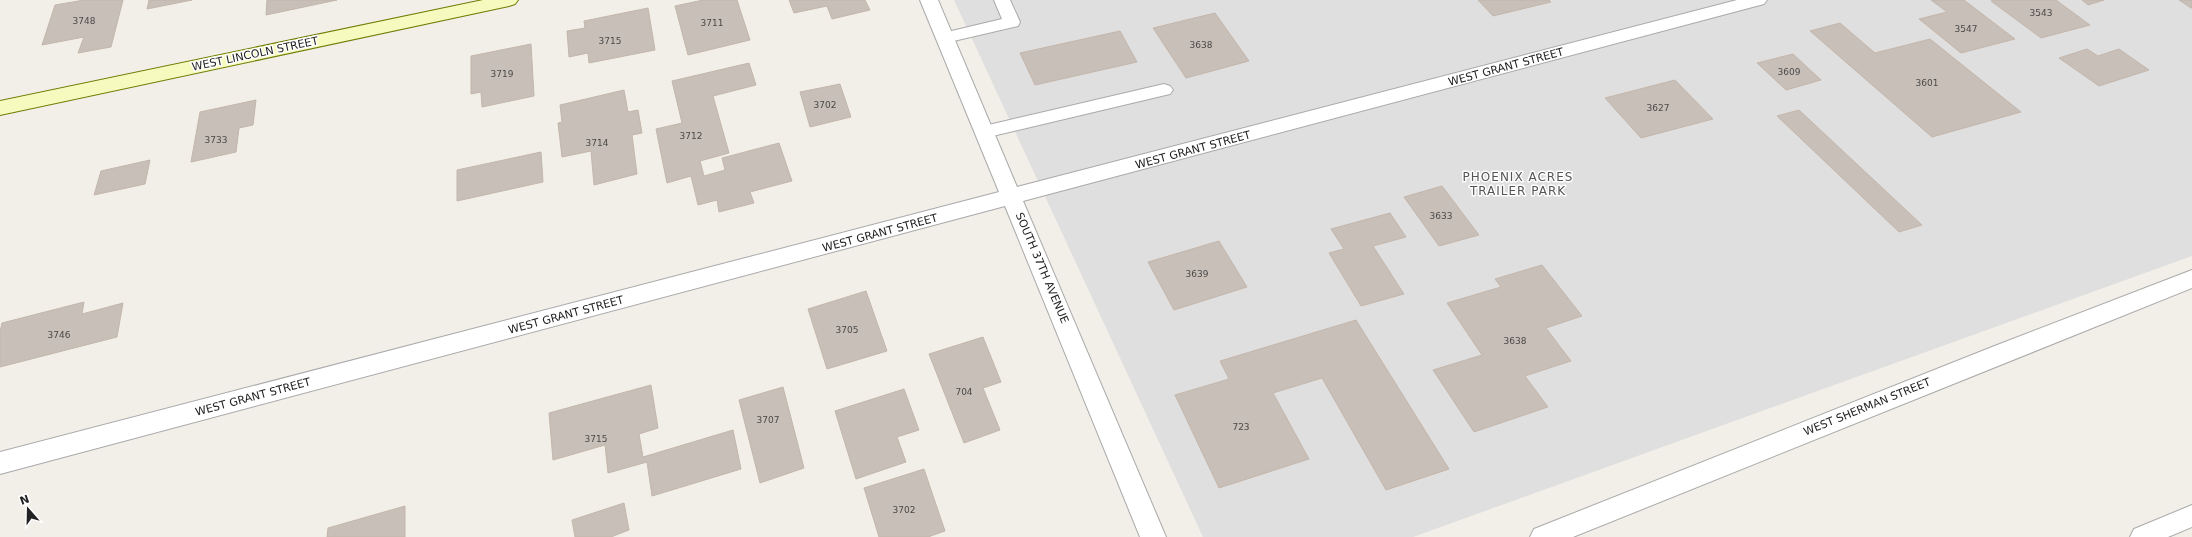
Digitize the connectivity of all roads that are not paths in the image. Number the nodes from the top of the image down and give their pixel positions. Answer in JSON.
{"nodes":[{"id":1,"x":510,"y":0,"type":"edge"},
{"id":2,"x":929,"y":0,"type":"edge"},
{"id":3,"x":1002,"y":0,"type":"edge"},
{"id":4,"x":1758,"y":0,"type":"edge"},
{"id":5,"x":945,"y":38,"type":"junction"},
{"id":6,"x":1164,"y":90,"type":"dead end"},
{"id":7,"x":0,"y":108,"type":"edge"},
{"id":8,"x":984,"y":132,"type":"junction"},
{"id":9,"x":1012,"y":198,"type":"junction"},
{"id":10,"x":2192,"y":279,"type":"edge"},
{"id":11,"x":0,"y":463,"type":"edge"},
{"id":12,"x":2192,"y":516,"type":"edge"},
{"id":13,"x":1153,"y":537,"type":"edge"},
{"id":14,"x":1543,"y":537,"type":"edge"},
{"id":15,"x":2142,"y":537,"type":"edge"}],
"edges":[{"from":1,"to":7,"type":"street","name":"WEST LINCOLN STREET"},
{"from":2,"to":5,"type":"street","name":"SOUTH 37TH AVENUE"},
{"from":3,"to":5,"type":"lane"},
{"from":4,"to":9,"type":"street","name":"WEST GRANT STREET"},
{"from":5,"to":8,"type":"street","name":"SOUTH 37TH AVENUE"},
{"from":6,"to":8,"type":"lane"},
{"from":8,"to":9,"type":"street","name":"SOUTH 37TH AVENUE"},
{"from":9,"to":11,"type":"street","name":"WEST GRANT STREET"},
{"from":9,"to":13,"type":"street","name":"SOUTH 37TH AVENUE"},
{"from":10,"to":14,"type":"street","name":"WEST SHERMAN STREET"},
{"from":12,"to":15,"type":"lane"}]}
